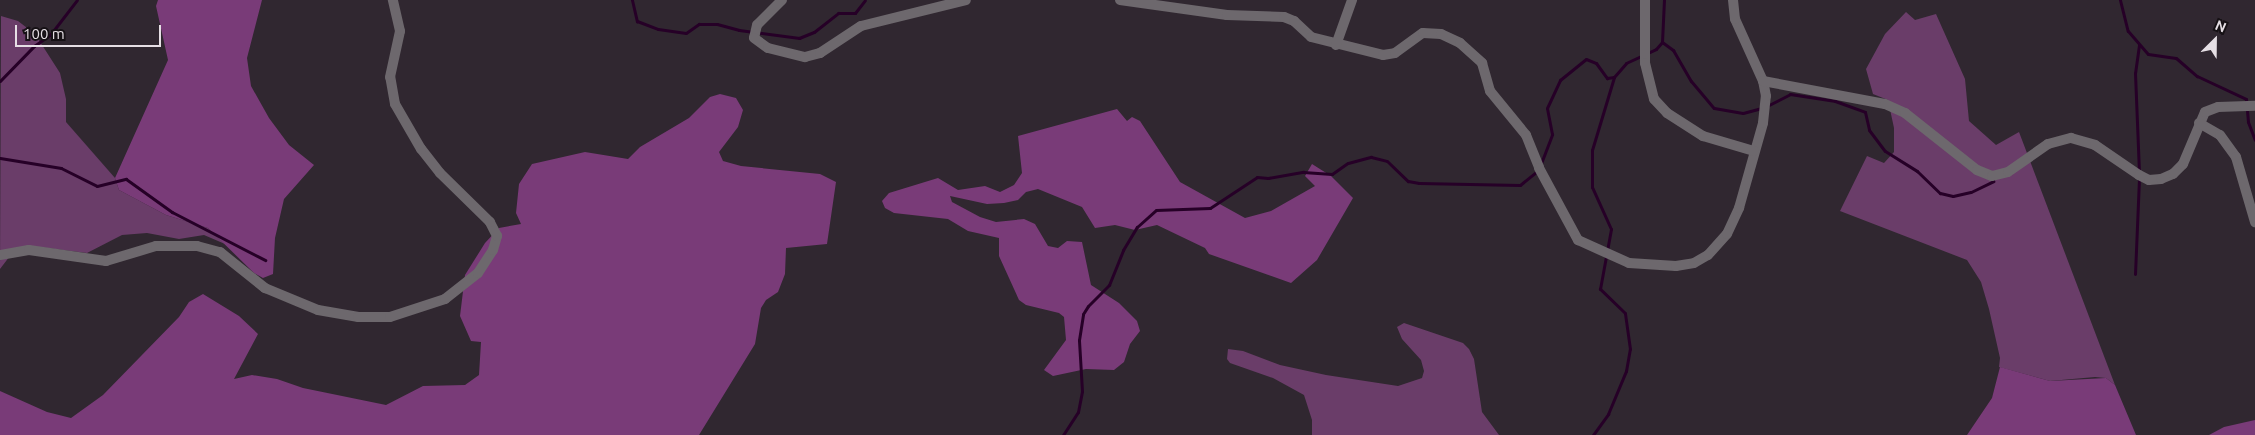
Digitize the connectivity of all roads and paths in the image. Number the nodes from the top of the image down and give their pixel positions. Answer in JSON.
{"nodes":[{"id":1,"x":393,"y":0,"type":"edge"},
{"id":2,"x":782,"y":0,"type":"edge"},
{"id":3,"x":966,"y":0,"type":"edge"},
{"id":4,"x":1120,"y":0,"type":"edge"},
{"id":5,"x":1352,"y":0,"type":"edge"},
{"id":6,"x":1645,"y":0,"type":"edge"},
{"id":7,"x":1733,"y":0,"type":"edge"},
{"id":8,"x":1336,"y":45,"type":"junction"},
{"id":9,"x":1763,"y":81,"type":"junction"},
{"id":10,"x":2255,"y":106,"type":"edge"},
{"id":11,"x":2199,"y":123,"type":"junction"},
{"id":12,"x":1754,"y":151,"type":"junction"},
{"id":13,"x":2255,"y":222,"type":"edge"},
{"id":14,"x":0,"y":255,"type":"edge"}],
"edges":[{"from":1,"to":14,"type":"street"},
{"from":2,"to":3,"type":"street"},
{"from":4,"to":8,"type":"street"},
{"from":5,"to":8,"type":"street"},
{"from":6,"to":12,"type":"street"},
{"from":7,"to":9,"type":"street"},
{"from":8,"to":12,"type":"street"},
{"from":9,"to":11,"type":"street"},
{"from":9,"to":12,"type":"street"},
{"from":10,"to":11,"type":"street"},
{"from":11,"to":13,"type":"street"}]}
